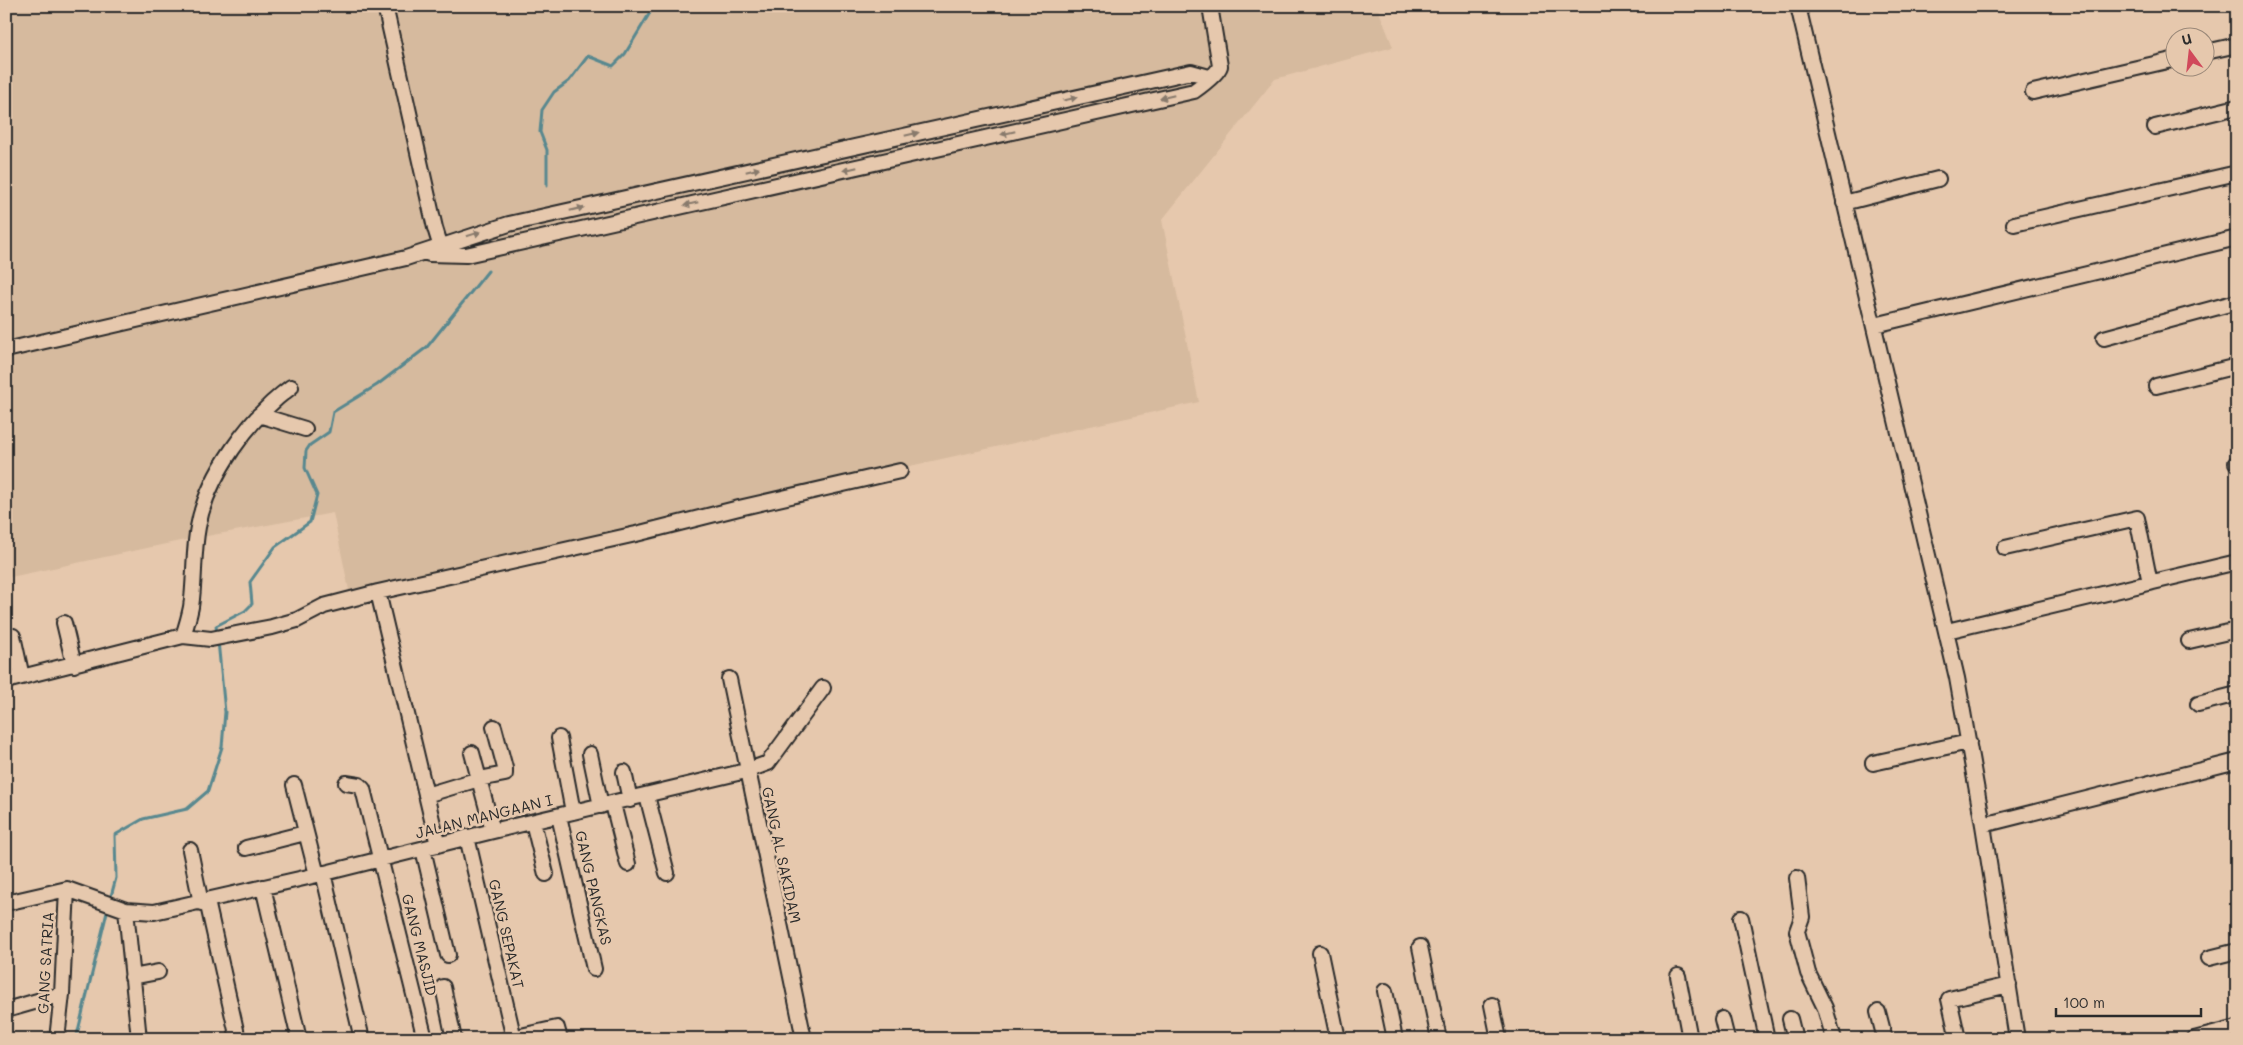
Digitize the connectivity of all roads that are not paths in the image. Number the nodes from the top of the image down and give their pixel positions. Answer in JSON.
{"nodes":[{"id":1,"x":385,"y":6,"type":"edge"},
{"id":2,"x":1210,"y":6,"type":"edge"},
{"id":3,"x":1798,"y":6,"type":"edge"},
{"id":4,"x":2237,"y":45,"type":"edge"},
{"id":5,"x":2216,"y":50,"type":"edge"},
{"id":6,"x":2166,"y":61,"type":"edge"},
{"id":7,"x":1209,"y":76,"type":"junction"},
{"id":8,"x":2033,"y":92,"type":"dead end"},
{"id":9,"x":2237,"y":107,"type":"edge"},
{"id":10,"x":2155,"y":126,"type":"dead end"},
{"id":11,"x":2237,"y":173,"type":"edge"},
{"id":12,"x":1938,"y":179,"type":"dead end"},
{"id":13,"x":1844,"y":203,"type":"junction"},
{"id":14,"x":2014,"y":224,"type":"dead end"},
{"id":15,"x":2237,"y":238,"type":"edge"},
{"id":16,"x":442,"y":251,"type":"junction"},
{"id":17,"x":2237,"y":302,"type":"edge"},
{"id":18,"x":1874,"y":325,"type":"junction"},
{"id":19,"x":2104,"y":338,"type":"dead end"},
{"id":20,"x":6,"y":350,"type":"edge"},
{"id":21,"x":2237,"y":366,"type":"edge"},
{"id":22,"x":291,"y":386,"type":"dead end"},
{"id":23,"x":2156,"y":386,"type":"dead end"},
{"id":24,"x":259,"y":415,"type":"junction"},
{"id":25,"x":305,"y":429,"type":"dead end"},
{"id":26,"x":900,"y":472,"type":"dead end"},
{"id":27,"x":2005,"y":548,"type":"dead end"},
{"id":28,"x":2237,"y":562,"type":"edge"},
{"id":29,"x":2150,"y":583,"type":"junction"},
{"id":30,"x":378,"y":592,"type":"junction"},
{"id":31,"x":64,"y":623,"type":"dead end"},
{"id":32,"x":2237,"y":630,"type":"edge"},
{"id":33,"x":1946,"y":631,"type":"junction"},
{"id":34,"x":13,"y":636,"type":"dead end"},
{"id":35,"x":183,"y":636,"type":"junction"},
{"id":36,"x":2189,"y":641,"type":"dead end"},
{"id":37,"x":74,"y":665,"type":"junction"},
{"id":38,"x":22,"y":677,"type":"junction"},
{"id":39,"x":729,"y":679,"type":"dead end"},
{"id":40,"x":6,"y":681,"type":"edge"},
{"id":41,"x":823,"y":688,"type":"dead end"},
{"id":42,"x":2237,"y":694,"type":"edge"},
{"id":43,"x":2198,"y":704,"type":"dead end"},
{"id":44,"x":494,"y":727,"type":"dead end"},
{"id":45,"x":559,"y":738,"type":"dead end"},
{"id":46,"x":1969,"y":742,"type":"junction"},
{"id":47,"x":472,"y":754,"type":"dead end"},
{"id":48,"x":590,"y":754,"type":"dead end"},
{"id":49,"x":2237,"y":761,"type":"edge"},
{"id":50,"x":1873,"y":762,"type":"dead end"},
{"id":51,"x":746,"y":771,"type":"junction"},
{"id":52,"x":624,"y":772,"type":"dead end"},
{"id":53,"x":479,"y":779,"type":"junction"},
{"id":54,"x":346,"y":783,"type":"dead end"},
{"id":55,"x":294,"y":785,"type":"dead end"},
{"id":56,"x":426,"y":795,"type":"junction"},
{"id":57,"x":647,"y":796,"type":"junction"},
{"id":58,"x":630,"y":800,"type":"junction"},
{"id":59,"x":607,"y":805,"type":"junction"},
{"id":60,"x":573,"y":812,"type":"junction"},
{"id":61,"x":559,"y":816,"type":"junction"},
{"id":62,"x":533,"y":822,"type":"junction"},
{"id":63,"x":1983,"y":825,"type":"junction"},
{"id":64,"x":493,"y":831,"type":"junction"},
{"id":65,"x":305,"y":833,"type":"junction"},
{"id":66,"x":468,"y":838,"type":"junction"},
{"id":67,"x":438,"y":845,"type":"junction"},
{"id":68,"x":246,"y":848,"type":"dead end"},
{"id":69,"x":423,"y":849,"type":"junction"},
{"id":70,"x":190,"y":850,"type":"dead end"},
{"id":71,"x":381,"y":858,"type":"junction"},
{"id":72,"x":628,"y":864,"type":"dead end"},
{"id":73,"x":667,"y":873,"type":"dead end"},
{"id":74,"x":320,"y":874,"type":"junction"},
{"id":75,"x":546,"y":874,"type":"dead end"},
{"id":76,"x":1797,"y":878,"type":"dead end"},
{"id":77,"x":263,"y":887,"type":"junction"},
{"id":78,"x":67,"y":889,"type":"junction"},
{"id":79,"x":204,"y":902,"type":"junction"},
{"id":80,"x":6,"y":903,"type":"edge"},
{"id":81,"x":116,"y":906,"type":"junction"},
{"id":82,"x":1741,"y":918,"type":"dead end"},
{"id":83,"x":1420,"y":947,"type":"dead end"},
{"id":84,"x":2237,"y":951,"type":"edge"},
{"id":85,"x":1320,"y":953,"type":"dead end"},
{"id":86,"x":448,"y":955,"type":"dead end"},
{"id":87,"x":2209,"y":958,"type":"dead end"},
{"id":88,"x":594,"y":968,"type":"dead end"},
{"id":89,"x":158,"y":972,"type":"dead end"},
{"id":90,"x":1678,"y":976,"type":"dead end"},
{"id":91,"x":132,"y":977,"type":"junction"},
{"id":92,"x":2004,"y":986,"type":"junction"},
{"id":93,"x":443,"y":987,"type":"dead end"},
{"id":94,"x":1385,"y":991,"type":"dead end"},
{"id":95,"x":62,"y":994,"type":"junction"},
{"id":96,"x":1492,"y":1005,"type":"dead end"},
{"id":97,"x":6,"y":1010,"type":"edge"},
{"id":98,"x":1878,"y":1012,"type":"dead end"},
{"id":99,"x":1722,"y":1019,"type":"dead end"},
{"id":100,"x":1790,"y":1019,"type":"dead end"},
{"id":101,"x":2237,"y":1028,"type":"edge"},
{"id":102,"x":511,"y":1038,"type":"edge"},
{"id":103,"x":57,"y":1039,"type":"edge"},
{"id":104,"x":139,"y":1039,"type":"edge"},
{"id":105,"x":238,"y":1039,"type":"edge"},
{"id":106,"x":299,"y":1039,"type":"edge"},
{"id":107,"x":362,"y":1039,"type":"edge"},
{"id":108,"x":425,"y":1039,"type":"edge"},
{"id":109,"x":454,"y":1039,"type":"edge"},
{"id":110,"x":560,"y":1039,"type":"edge"},
{"id":111,"x":804,"y":1039,"type":"edge"},
{"id":112,"x":1338,"y":1039,"type":"edge"},
{"id":113,"x":1395,"y":1039,"type":"edge"},
{"id":114,"x":1439,"y":1039,"type":"edge"},
{"id":115,"x":1499,"y":1039,"type":"edge"},
{"id":116,"x":1690,"y":1039,"type":"edge"},
{"id":117,"x":1727,"y":1039,"type":"edge"},
{"id":118,"x":1767,"y":1039,"type":"edge"},
{"id":119,"x":1795,"y":1039,"type":"edge"},
{"id":120,"x":1834,"y":1039,"type":"edge"},
{"id":121,"x":1885,"y":1039,"type":"edge"},
{"id":122,"x":1958,"y":1039,"type":"edge"},
{"id":123,"x":2017,"y":1039,"type":"edge"},
{"id":124,"x":2194,"y":1039,"type":"edge"}],
"edges":[{"from":1,"to":16,"type":"street"},
{"from":2,"to":7,"type":"street"},
{"from":3,"to":13,"type":"street"},
{"from":4,"to":5,"type":"street"},
{"from":6,"to":8,"type":"street"},
{"from":16,"to":7,"type":"street","one_way":true},
{"from":7,"to":16,"type":"street","one_way":true},
{"from":9,"to":10,"type":"street"},
{"from":11,"to":14,"type":"street"},
{"from":12,"to":13,"type":"street"},
{"from":13,"to":18,"type":"street"},
{"from":15,"to":18,"type":"street"},
{"from":16,"to":20,"type":"street"},
{"from":17,"to":19,"type":"street"},
{"from":18,"to":33,"type":"street"},
{"from":21,"to":23,"type":"street"},
{"from":22,"to":24,"type":"street"},
{"from":24,"to":25,"type":"street"},
{"from":24,"to":35,"type":"street"},
{"from":26,"to":30,"type":"street"},
{"from":27,"to":29,"type":"street"},
{"from":28,"to":29,"type":"street"},
{"from":29,"to":33,"type":"street"},
{"from":30,"to":35,"type":"street"},
{"from":30,"to":56,"type":"street"},
{"from":31,"to":37,"type":"street"},
{"from":32,"to":36,"type":"street"},
{"from":33,"to":46,"type":"street"},
{"from":34,"to":38,"type":"street"},
{"from":35,"to":37,"type":"street"},
{"from":37,"to":38,"type":"street"},
{"from":38,"to":40,"type":"street"},
{"from":39,"to":51,"type":"street","name":"GANG AL SAKIDAM"},
{"from":41,"to":51,"type":"street","name":"JALAN MANGAAN I"},
{"from":42,"to":43,"type":"street"},
{"from":44,"to":53,"type":"street"},
{"from":45,"to":60,"type":"street"},
{"from":46,"to":50,"type":"street"},
{"from":46,"to":63,"type":"street"},
{"from":47,"to":53,"type":"street"},
{"from":48,"to":59,"type":"street"},
{"from":49,"to":63,"type":"street"},
{"from":51,"to":57,"type":"street","name":"JALAN MANGAAN I"},
{"from":51,"to":111,"type":"street","name":"GANG AL SAKIDAM"},
{"from":52,"to":58,"type":"street"},
{"from":53,"to":56,"type":"street"},
{"from":53,"to":64,"type":"street"},
{"from":54,"to":71,"type":"street","name":"GANG MASJID"},
{"from":55,"to":65,"type":"street"},
{"from":56,"to":67,"type":"street"},
{"from":57,"to":58,"type":"street","name":"JALAN MANGAAN I"},
{"from":57,"to":73,"type":"street"},
{"from":58,"to":59,"type":"street","name":"JALAN MANGAAN I"},
{"from":59,"to":60,"type":"street","name":"JALAN MANGAAN I"},
{"from":59,"to":72,"type":"street"},
{"from":60,"to":61,"type":"street","name":"JALAN MANGAAN I"},
{"from":61,"to":62,"type":"street","name":"JALAN MANGAAN I"},
{"from":61,"to":88,"type":"street","name":"GANG PANGKAS"},
{"from":62,"to":64,"type":"street","name":"JALAN MANGAAN I"},
{"from":62,"to":75,"type":"street"},
{"from":63,"to":92,"type":"street"},
{"from":64,"to":66,"type":"street","name":"JALAN MANGAAN I"},
{"from":65,"to":68,"type":"street"},
{"from":65,"to":74,"type":"street"},
{"from":66,"to":67,"type":"street","name":"JALAN MANGAAN I"},
{"from":66,"to":102,"type":"street","name":"GANG SEPAKAT"},
{"from":67,"to":69,"type":"street","name":"JALAN MANGAAN I"},
{"from":69,"to":71,"type":"street","name":"JALAN MANGAAN I"},
{"from":69,"to":86,"type":"street"},
{"from":70,"to":79,"type":"street"},
{"from":71,"to":74,"type":"street","name":"JALAN MANGAAN I"},
{"from":71,"to":108,"type":"street","name":"GANG MASJID"},
{"from":74,"to":77,"type":"street","name":"JALAN MANGAAN I"},
{"from":74,"to":107,"type":"street"},
{"from":76,"to":120,"type":"street"},
{"from":77,"to":79,"type":"street","name":"JALAN MANGAAN I"},
{"from":77,"to":106,"type":"street"},
{"from":78,"to":80,"type":"street"},
{"from":78,"to":81,"type":"street","name":"JALAN MANGAAN I"},
{"from":78,"to":95,"type":"street","name":"GANG SATRIA"},
{"from":79,"to":81,"type":"street","name":"JALAN MANGAAN I"},
{"from":79,"to":105,"type":"street"},
{"from":81,"to":91,"type":"street"},
{"from":82,"to":118,"type":"street"},
{"from":83,"to":114,"type":"street"},
{"from":84,"to":87,"type":"street"},
{"from":85,"to":112,"type":"street"},
{"from":89,"to":91,"type":"street"},
{"from":90,"to":116,"type":"street"},
{"from":91,"to":104,"type":"street"},
{"from":92,"to":122,"type":"street"},
{"from":92,"to":123,"type":"street"},
{"from":93,"to":109,"type":"street"},
{"from":94,"to":113,"type":"street"},
{"from":95,"to":97,"type":"street"},
{"from":95,"to":103,"type":"street","name":"GANG SATRIA"},
{"from":96,"to":115,"type":"street"},
{"from":98,"to":121,"type":"street"},
{"from":99,"to":117,"type":"street"},
{"from":100,"to":119,"type":"street"},
{"from":101,"to":124,"type":"street"},
{"from":102,"to":110,"type":"street"}]}
